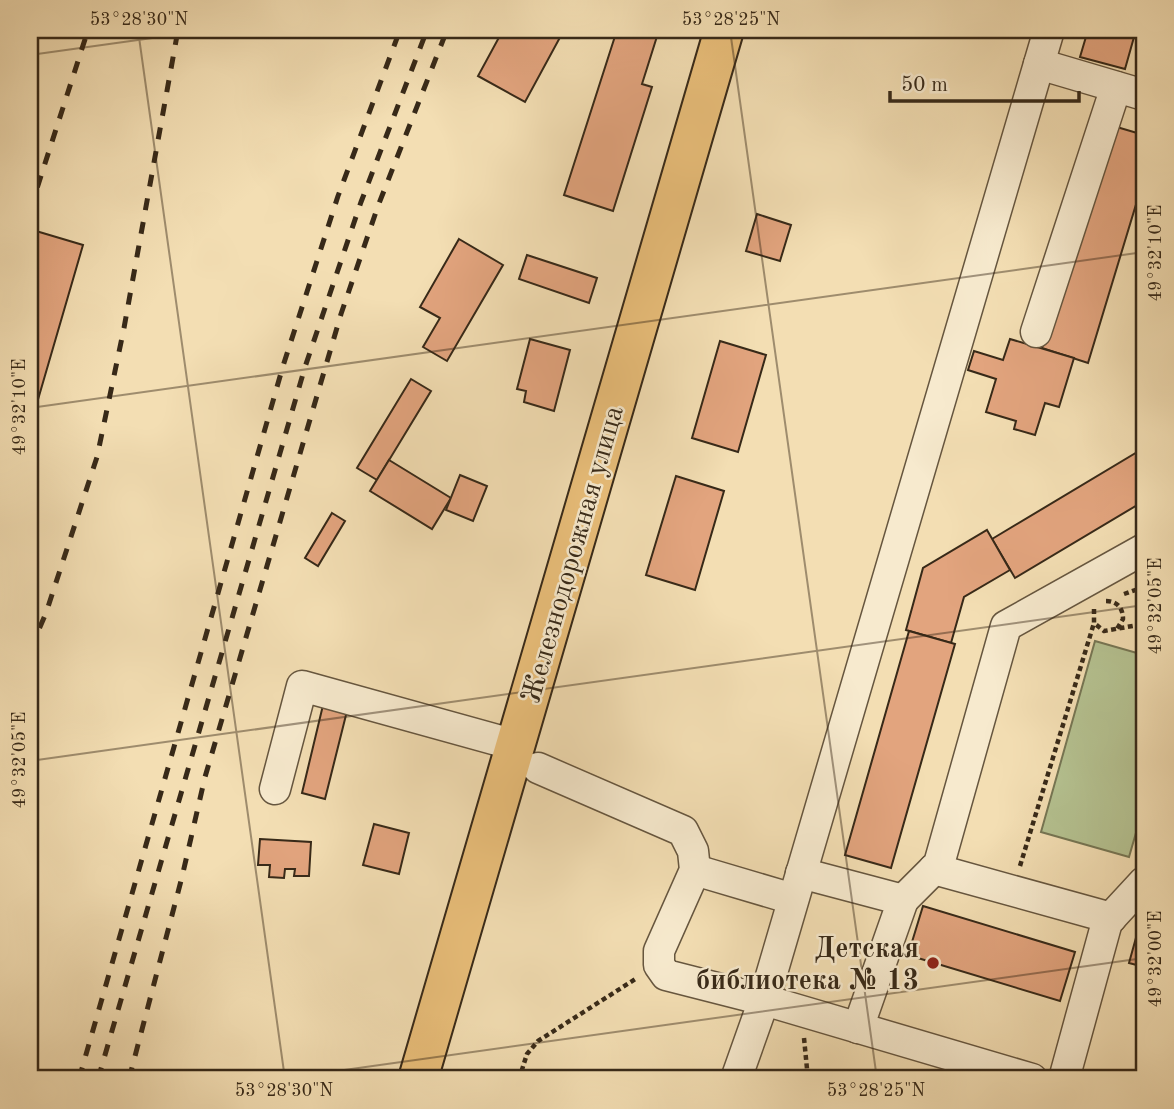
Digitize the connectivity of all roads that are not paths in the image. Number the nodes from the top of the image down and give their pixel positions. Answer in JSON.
{"nodes":[{"id":1,"x":724,"y":30,"type":"edge"},
{"id":2,"x":1049,"y":30,"type":"edge"},
{"id":3,"x":1039,"y":64,"type":"junction"},
{"id":4,"x":1116,"y":87,"type":"junction"},
{"id":5,"x":1144,"y":95,"type":"edge"},
{"id":6,"x":1036,"y":332,"type":"dead end"},
{"id":7,"x":1144,"y":549,"type":"edge"},
{"id":8,"x":526,"y":756,"type":"junction"},
{"id":9,"x":275,"y":789,"type":"dead end"},
{"id":10,"x":934,"y":869,"type":"junction"},
{"id":11,"x":695,"y":870,"type":"junction"},
{"id":12,"x":1144,"y":882,"type":"edge"},
{"id":13,"x":797,"y":886,"type":"junction"},
{"id":14,"x":903,"y":900,"type":"junction"},
{"id":15,"x":1111,"y":918,"type":"junction"},
{"id":16,"x":764,"y":1000,"type":"junction"},
{"id":17,"x":858,"y":1028,"type":"junction"},
{"id":18,"x":418,"y":1079,"type":"edge"},
{"id":19,"x":736,"y":1079,"type":"edge"},
{"id":20,"x":1032,"y":1079,"type":"edge"},
{"id":21,"x":1065,"y":1079,"type":"edge"}],
"edges":[{"from":1,"to":8,"type":"main road","name":"Железнодорожная улица"},
{"from":2,"to":3,"type":"street"},
{"from":3,"to":4,"type":"street"},
{"from":3,"to":13,"type":"street"},
{"from":4,"to":5,"type":"street"},
{"from":4,"to":6,"type":"street"},
{"from":7,"to":10,"type":"street"},
{"from":8,"to":9,"type":"street"},
{"from":8,"to":11,"type":"street"},
{"from":8,"to":18,"type":"main road","name":"Железнодорожная улица"},
{"from":10,"to":14,"type":"street"},
{"from":10,"to":15,"type":"street"},
{"from":11,"to":13,"type":"street"},
{"from":11,"to":16,"type":"street"},
{"from":12,"to":15,"type":"street"},
{"from":13,"to":14,"type":"street"},
{"from":13,"to":16,"type":"street"},
{"from":14,"to":17,"type":"street"},
{"from":15,"to":21,"type":"street"},
{"from":16,"to":17,"type":"street"},
{"from":16,"to":19,"type":"street"},
{"from":17,"to":20,"type":"street"}]}
